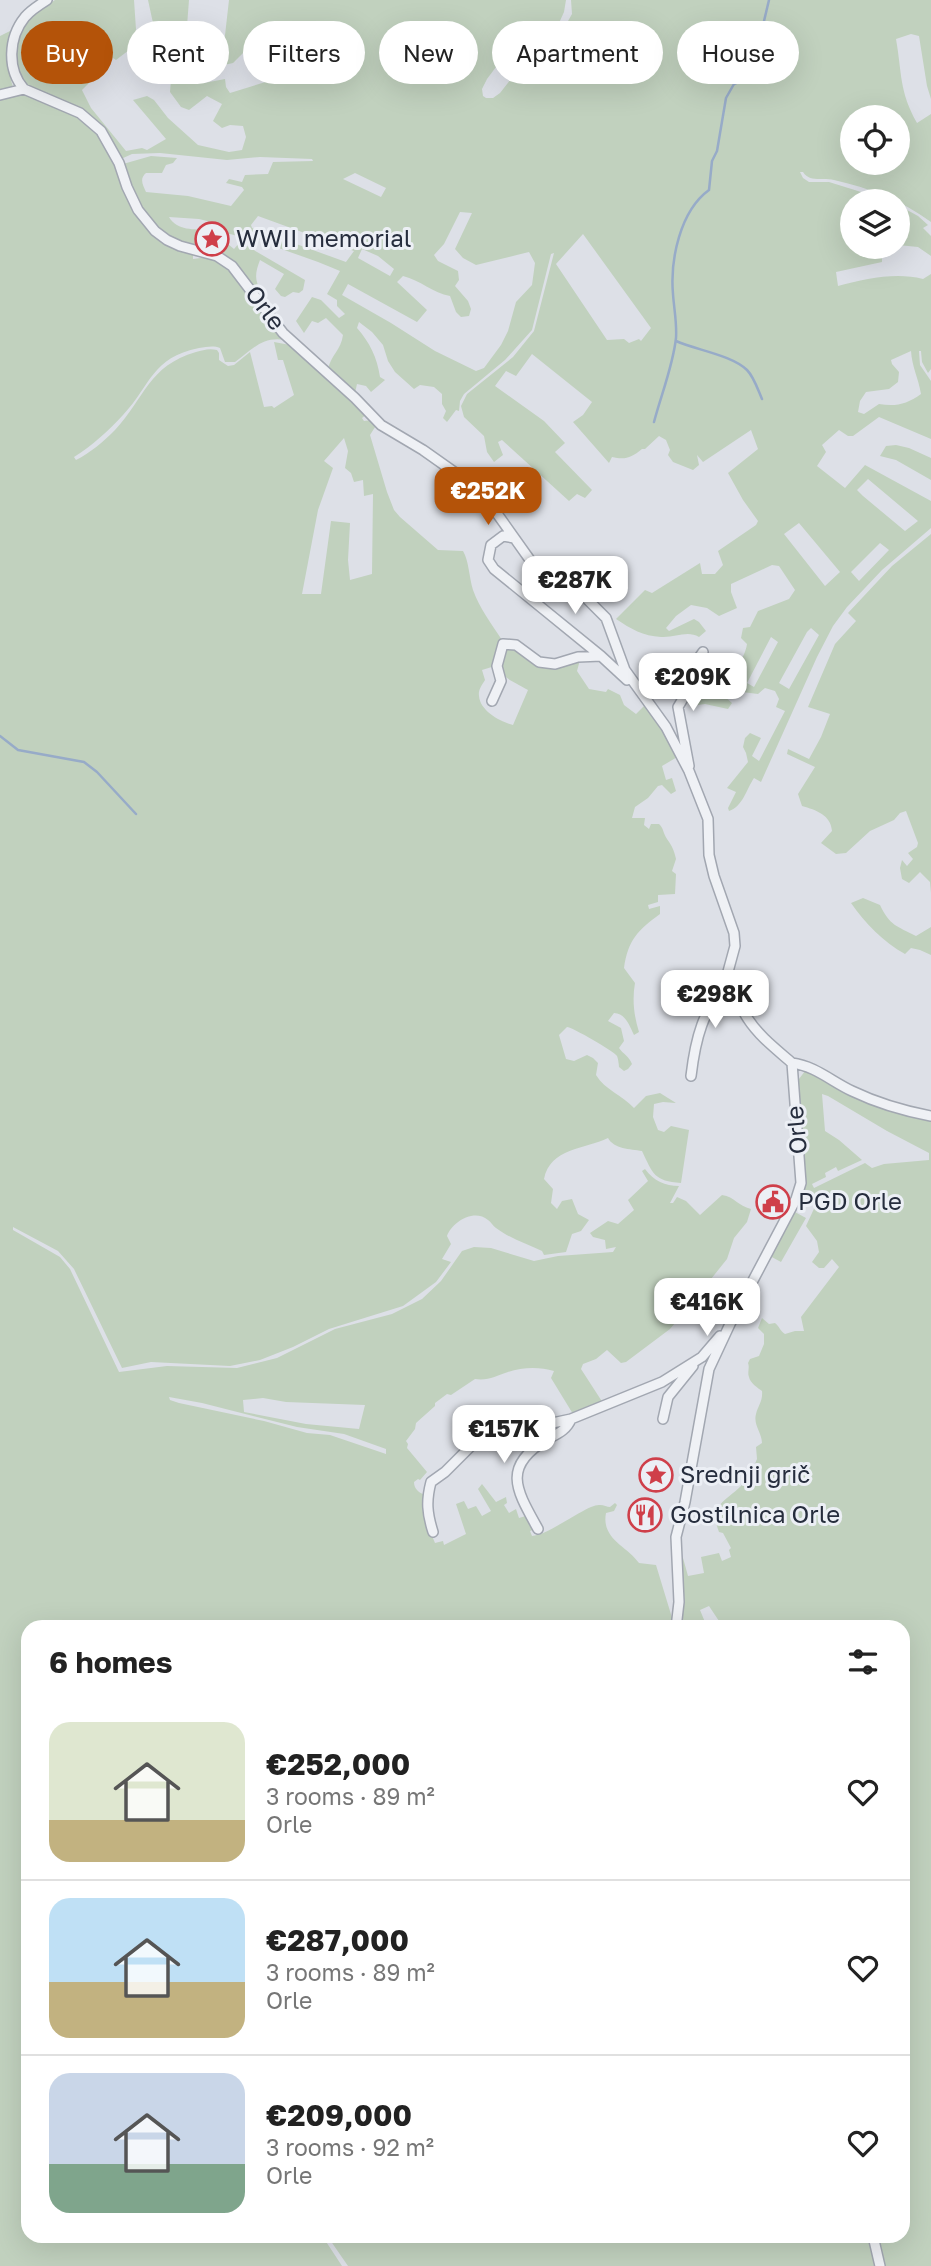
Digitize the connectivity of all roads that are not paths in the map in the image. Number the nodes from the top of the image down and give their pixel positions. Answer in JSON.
{"nodes":[{"id":1,"x":47,"y":0,"type":"edge"},
{"id":2,"x":24,"y":89,"type":"junction"},
{"id":3,"x":0,"y":95,"type":"edge"},
{"id":4,"x":514,"y":538,"type":"junction"},
{"id":5,"x":703,"y":652,"type":"dead end"},
{"id":6,"x":601,"y":656,"type":"junction"},
{"id":7,"x":644,"y":696,"type":"junction"},
{"id":8,"x":492,"y":701,"type":"dead end"},
{"id":9,"x":689,"y":771,"type":"junction"},
{"id":10,"x":726,"y":979,"type":"junction"},
{"id":11,"x":792,"y":1063,"type":"junction"},
{"id":12,"x":691,"y":1076,"type":"dead end"},
{"id":13,"x":931,"y":1116,"type":"edge"},
{"id":14,"x":730,"y":1324,"type":"junction"},
{"id":15,"x":699,"y":1359,"type":"junction"},
{"id":16,"x":711,"y":1363,"type":"junction"},
{"id":17,"x":571,"y":1419,"type":"junction"},
{"id":18,"x":663,"y":1419,"type":"dead end"},
{"id":19,"x":538,"y":1529,"type":"dead end"},
{"id":20,"x":433,"y":1532,"type":"dead end"},
{"id":21,"x":677,"y":1620,"type":"edge"},
{"id":22,"x":875,"y":2243,"type":"edge"},
{"id":23,"x":880,"y":2266,"type":"edge"}],
"edges":[{"from":1,"to":2,"type":"street"},
{"from":2,"to":3,"type":"street"},
{"from":2,"to":4,"type":"street","name":"Orle"},
{"from":4,"to":6,"type":"street","name":"Orle"},
{"from":4,"to":7,"type":"street","name":"Orle"},
{"from":5,"to":9,"type":"street"},
{"from":6,"to":7,"type":"street","name":"Orle"},
{"from":6,"to":8,"type":"street"},
{"from":7,"to":9,"type":"street","name":"Orle"},
{"from":9,"to":10,"type":"street","name":"Orle"},
{"from":10,"to":11,"type":"street"},
{"from":10,"to":12,"type":"street","name":"Orle"},
{"from":11,"to":13,"type":"street"},
{"from":11,"to":14,"type":"street","name":"Orle"},
{"from":14,"to":15,"type":"street"},
{"from":14,"to":16,"type":"street","name":"Orle"},
{"from":15,"to":16,"type":"street"},
{"from":15,"to":17,"type":"street"},
{"from":15,"to":18,"type":"street"},
{"from":16,"to":21,"type":"street","name":"Orle"},
{"from":17,"to":19,"type":"street"},
{"from":17,"to":20,"type":"street"},
{"from":22,"to":23,"type":"street"}]}
